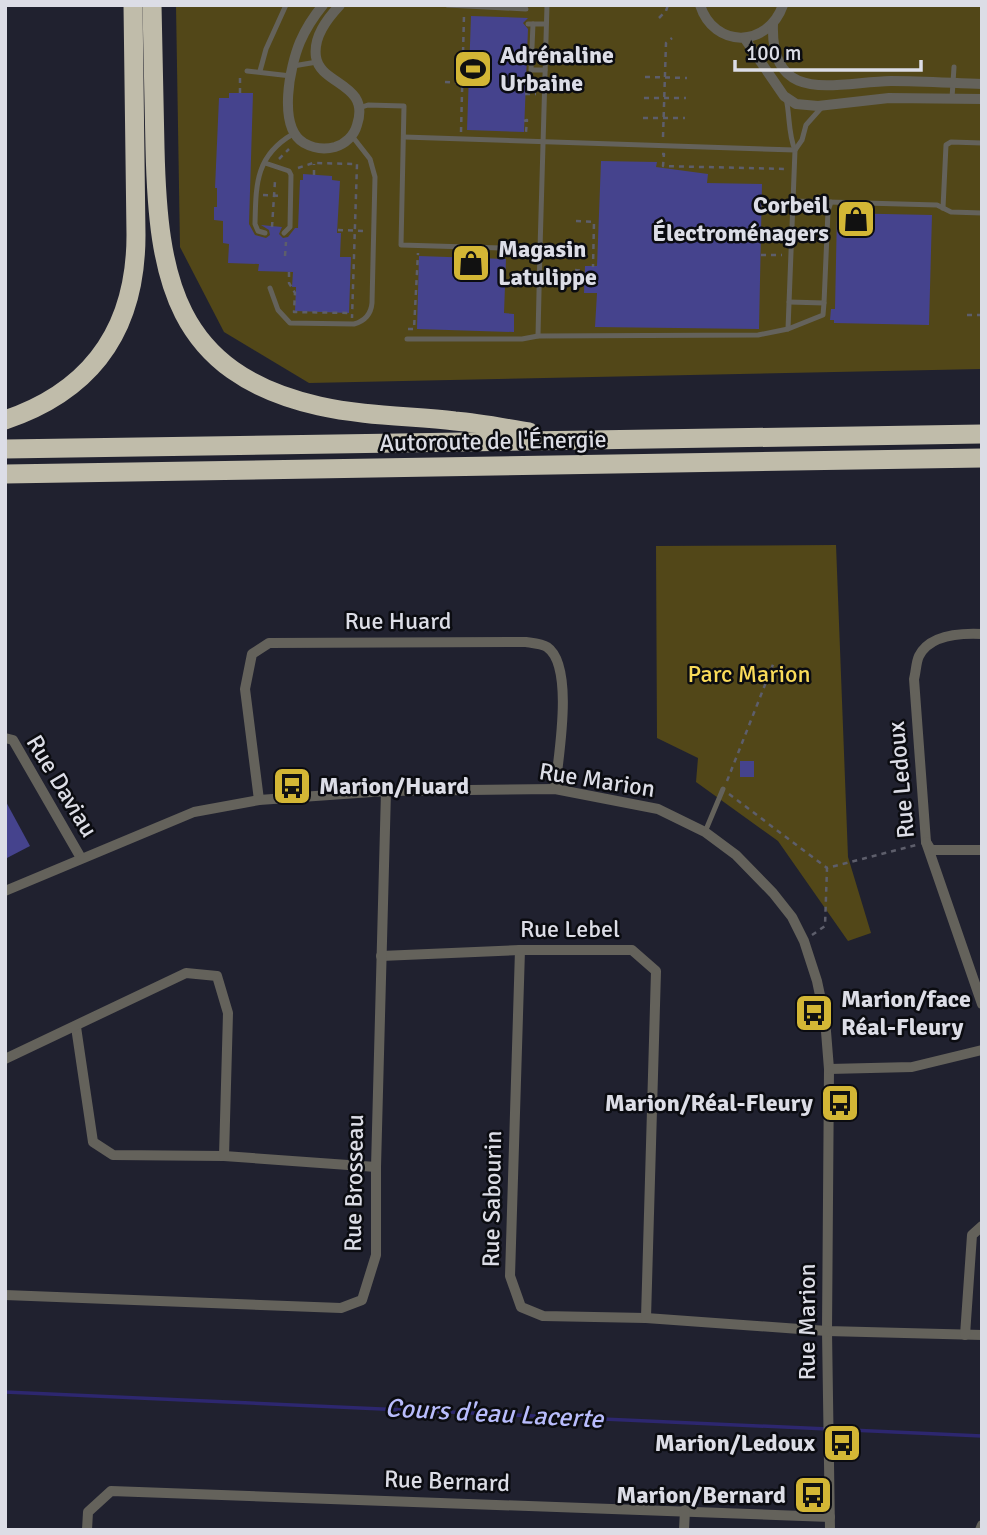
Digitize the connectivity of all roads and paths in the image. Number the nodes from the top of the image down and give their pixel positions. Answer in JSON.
{"nodes":[{"id":1,"x":121,"y":5,"type":"edge"},
{"id":2,"x":133,"y":5,"type":"edge"},
{"id":3,"x":152,"y":5,"type":"edge"},
{"id":4,"x":286,"y":5,"type":"edge"},
{"id":5,"x":447,"y":5,"type":"edge"},
{"id":6,"x":547,"y":5,"type":"edge"},
{"id":7,"x":668,"y":5,"type":"edge"},
{"id":8,"x":700,"y":5,"type":"edge"},
{"id":9,"x":785,"y":6,"type":"edge"},
{"id":10,"x":330,"y":7,"type":"edge"},
{"id":11,"x":502,"y":8,"type":"junction"},
{"id":12,"x":526,"y":9,"type":"dead end"},
{"id":13,"x":452,"y":14,"type":"dead end"},
{"id":14,"x":502,"y":17,"type":"dead end"},
{"id":15,"x":659,"y":18,"type":"dead end"},
{"id":16,"x":547,"y":24,"type":"junction"},
{"id":17,"x":773,"y":24,"type":"junction"},
{"id":18,"x":464,"y":26,"type":"junction"},
{"id":19,"x":471,"y":26,"type":"dead end"},
{"id":20,"x":133,"y":27,"type":"junction"},
{"id":21,"x":673,"y":38,"type":"dead end"},
{"id":22,"x":745,"y":38,"type":"junction"},
{"id":23,"x":317,"y":62,"type":"junction"},
{"id":24,"x":954,"y":67,"type":"dead end"},
{"id":25,"x":462,"y":70,"type":"junction"},
{"id":26,"x":469,"y":70,"type":"dead end"},
{"id":27,"x":545,"y":70,"type":"junction"},
{"id":28,"x":247,"y":71,"type":"dead end"},
{"id":29,"x":260,"y":71,"type":"junction"},
{"id":30,"x":292,"y":71,"type":"junction"},
{"id":31,"x":645,"y":77,"type":"dead end"},
{"id":32,"x":665,"y":77,"type":"junction"},
{"id":33,"x":240,"y":78,"type":"dead end"},
{"id":34,"x":687,"y":78,"type":"dead end"},
{"id":35,"x":445,"y":82,"type":"dead end"},
{"id":36,"x":462,"y":83,"type":"junction"},
{"id":37,"x":953,"y":83,"type":"junction"},
{"id":38,"x":982,"y":84,"type":"edge"},
{"id":39,"x":240,"y":93,"type":"dead end"},
{"id":40,"x":525,"y":94,"type":"dead end"},
{"id":41,"x":536,"y":94,"type":"dead end"},
{"id":42,"x":644,"y":98,"type":"dead end"},
{"id":43,"x":664,"y":98,"type":"junction"},
{"id":44,"x":686,"y":98,"type":"dead end"},
{"id":45,"x":786,"y":98,"type":"junction"},
{"id":46,"x":952,"y":98,"type":"junction"},
{"id":47,"x":982,"y":99,"type":"edge"},
{"id":48,"x":823,"y":106,"type":"junction"},
{"id":49,"x":359,"y":108,"type":"junction"},
{"id":50,"x":643,"y":118,"type":"dead end"},
{"id":51,"x":664,"y":118,"type":"junction"},
{"id":52,"x":685,"y":118,"type":"dead end"},
{"id":53,"x":524,"y":121,"type":"dead end"},
{"id":54,"x":461,"y":132,"type":"dead end"},
{"id":55,"x":293,"y":134,"type":"junction"},
{"id":56,"x":526,"y":134,"type":"dead end"},
{"id":57,"x":352,"y":136,"type":"junction"},
{"id":58,"x":404,"y":137,"type":"junction"},
{"id":59,"x":663,"y":140,"type":"dead end"},
{"id":60,"x":543,"y":142,"type":"junction"},
{"id":61,"x":982,"y":144,"type":"edge"},
{"id":62,"x":291,"y":146,"type":"dead end"},
{"id":63,"x":794,"y":150,"type":"junction"},
{"id":64,"x":652,"y":154,"type":"dead end"},
{"id":65,"x":279,"y":159,"type":"dead end"},
{"id":66,"x":265,"y":163,"type":"junction"},
{"id":67,"x":314,"y":163,"type":"junction"},
{"id":68,"x":298,"y":168,"type":"dead end"},
{"id":69,"x":785,"y":169,"type":"dead end"},
{"id":70,"x":314,"y":175,"type":"dead end"},
{"id":71,"x":275,"y":181,"type":"dead end"},
{"id":72,"x":792,"y":201,"type":"junction"},
{"id":73,"x":831,"y":202,"type":"junction"},
{"id":74,"x":943,"y":208,"type":"junction"},
{"id":75,"x":982,"y":213,"type":"edge"},
{"id":76,"x":576,"y":221,"type":"dead end"},
{"id":77,"x":272,"y":227,"type":"dead end"},
{"id":78,"x":338,"y":230,"type":"dead end"},
{"id":79,"x":355,"y":230,"type":"junction"},
{"id":80,"x":265,"y":233,"type":"dead end"},
{"id":81,"x":285,"y":236,"type":"joint"},
{"id":82,"x":540,"y":249,"type":"junction"},
{"id":83,"x":426,"y":253,"type":"dead end"},
{"id":84,"x":761,"y":255,"type":"dead end"},
{"id":85,"x":772,"y":255,"type":"dead end"},
{"id":86,"x":285,"y":256,"type":"dead end"},
{"id":87,"x":593,"y":267,"type":"dead end"},
{"id":88,"x":575,"y":270,"type":"dead end"},
{"id":89,"x":585,"y":271,"type":"dead end"},
{"id":90,"x":289,"y":272,"type":"dead end"},
{"id":91,"x":270,"y":288,"type":"dead end"},
{"id":92,"x":789,"y":302,"type":"junction"},
{"id":93,"x":824,"y":303,"type":"junction"},
{"id":94,"x":967,"y":315,"type":"dead end"},
{"id":95,"x":982,"y":315,"type":"edge"},
{"id":96,"x":414,"y":329,"type":"dead end"},
{"id":97,"x":788,"y":329,"type":"junction"},
{"id":98,"x":538,"y":336,"type":"junction"},
{"id":99,"x":407,"y":339,"type":"dead end"},
{"id":100,"x":5,"y":420,"type":"edge"},
{"id":101,"x":982,"y":434,"type":"edge"},
{"id":102,"x":585,"y":440,"type":"junction"},
{"id":103,"x":5,"y":449,"type":"edge"},
{"id":104,"x":982,"y":458,"type":"edge"},
{"id":105,"x":109,"y":472,"type":"junction"},
{"id":106,"x":5,"y":474,"type":"edge"},
{"id":107,"x":5,"y":484,"type":"edge"},
{"id":108,"x":982,"y":634,"type":"edge"},
{"id":109,"x":774,"y":662,"type":"dead end"},
{"id":110,"x":5,"y":738,"type":"edge"},
{"id":111,"x":555,"y":789,"type":"junction"},
{"id":112,"x":723,"y":789,"type":"junction"},
{"id":113,"x":386,"y":791,"type":"junction"},
{"id":114,"x":259,"y":800,"type":"junction"},
{"id":115,"x":705,"y":832,"type":"junction"},
{"id":116,"x":926,"y":842,"type":"junction"},
{"id":117,"x":982,"y":850,"type":"edge"},
{"id":118,"x":81,"y":858,"type":"junction"},
{"id":119,"x":827,"y":868,"type":"junction"},
{"id":120,"x":5,"y":891,"type":"edge"},
{"id":121,"x":804,"y":941,"type":"junction"},
{"id":122,"x":520,"y":950,"type":"junction"},
{"id":123,"x":381,"y":956,"type":"junction"},
{"id":124,"x":982,"y":1004,"type":"edge"},
{"id":125,"x":76,"y":1027,"type":"junction"},
{"id":126,"x":982,"y":1050,"type":"edge"},
{"id":127,"x":5,"y":1059,"type":"edge"},
{"id":128,"x":829,"y":1069,"type":"junction"},
{"id":129,"x":224,"y":1156,"type":"junction"},
{"id":130,"x":376,"y":1167,"type":"junction"},
{"id":131,"x":982,"y":1226,"type":"edge"},
{"id":132,"x":5,"y":1295,"type":"edge"},
{"id":133,"x":646,"y":1318,"type":"junction"},
{"id":134,"x":827,"y":1331,"type":"junction"},
{"id":135,"x":965,"y":1335,"type":"junction"},
{"id":136,"x":982,"y":1335,"type":"edge"},
{"id":137,"x":685,"y":1510,"type":"junction"},
{"id":138,"x":830,"y":1517,"type":"junction"},
{"id":139,"x":87,"y":1530,"type":"edge"},
{"id":140,"x":684,"y":1530,"type":"edge"},
{"id":141,"x":830,"y":1530,"type":"edge"}],
"edges":[{"from":1,"to":20,"type":"highway"},
{"from":2,"to":20,"type":"highway"},
{"from":3,"to":102,"type":"highway"},
{"from":4,"to":29,"type":"lane"},
{"from":5,"to":11,"type":"lane"},
{"from":6,"to":16,"type":"lane"},
{"from":7,"to":15,"type":"path"},
{"from":8,"to":22,"type":"street"},
{"from":9,"to":17,"type":"street"},
{"from":10,"to":23,"type":"street"},
{"from":10,"to":30,"type":"street"},
{"from":11,"to":12,"type":"lane"},
{"from":11,"to":14,"type":"lane"},
{"from":13,"to":18,"type":"path"},
{"from":16,"to":27,"type":"lane"},
{"from":16,"to":27,"type":"lane"},
{"from":17,"to":22,"type":"street"},
{"from":17,"to":37,"type":"street"},
{"from":18,"to":19,"type":"path"},
{"from":18,"to":25,"type":"path"},
{"from":20,"to":100,"type":"highway"},
{"from":21,"to":32,"type":"path"},
{"from":22,"to":45,"type":"street"},
{"from":23,"to":30,"type":"lane"},
{"from":23,"to":49,"type":"street"},
{"from":24,"to":37,"type":"lane"},
{"from":25,"to":26,"type":"path"},
{"from":25,"to":36,"type":"path"},
{"from":27,"to":60,"type":"lane"},
{"from":28,"to":29,"type":"lane"},
{"from":29,"to":30,"type":"lane"},
{"from":30,"to":55,"type":"street"},
{"from":31,"to":32,"type":"path"},
{"from":32,"to":34,"type":"path"},
{"from":32,"to":43,"type":"path"},
{"from":33,"to":39,"type":"path"},
{"from":35,"to":36,"type":"path"},
{"from":36,"to":54,"type":"path"},
{"from":37,"to":38,"type":"street"},
{"from":37,"to":46,"type":"lane"},
{"from":40,"to":41,"type":"path"},
{"from":42,"to":43,"type":"path"},
{"from":43,"to":44,"type":"path"},
{"from":43,"to":51,"type":"path"},
{"from":45,"to":48,"type":"street"},
{"from":45,"to":63,"type":"lane"},
{"from":46,"to":47,"type":"street"},
{"from":46,"to":48,"type":"street"},
{"from":48,"to":63,"type":"lane"},
{"from":49,"to":57,"type":"street"},
{"from":49,"to":58,"type":"lane"},
{"from":50,"to":51,"type":"path"},
{"from":51,"to":52,"type":"path"},
{"from":51,"to":59,"type":"path"},
{"from":53,"to":56,"type":"path"},
{"from":55,"to":57,"type":"street"},
{"from":55,"to":66,"type":"lane"},
{"from":57,"to":91,"type":"lane"},
{"from":58,"to":60,"type":"lane"},
{"from":58,"to":82,"type":"lane"},
{"from":60,"to":63,"type":"lane"},
{"from":60,"to":82,"type":"lane"},
{"from":61,"to":74,"type":"lane"},
{"from":62,"to":65,"type":"path"},
{"from":63,"to":72,"type":"lane"},
{"from":64,"to":69,"type":"path"},
{"from":66,"to":80,"type":"lane"},
{"from":66,"to":81,"type":"lane"},
{"from":67,"to":68,"type":"path"},
{"from":67,"to":70,"type":"path"},
{"from":67,"to":79,"type":"path"},
{"from":71,"to":77,"type":"path"},
{"from":72,"to":73,"type":"lane"},
{"from":72,"to":92,"type":"lane"},
{"from":73,"to":74,"type":"lane"},
{"from":73,"to":93,"type":"lane"},
{"from":74,"to":75,"type":"lane"},
{"from":76,"to":87,"type":"path"},
{"from":78,"to":79,"type":"path"},
{"from":79,"to":90,"type":"path"},
{"from":81,"to":86,"type":"path"},
{"from":82,"to":98,"type":"lane"},
{"from":83,"to":96,"type":"path"},
{"from":84,"to":85,"type":"path"},
{"from":88,"to":89,"type":"path"},
{"from":92,"to":93,"type":"lane"},
{"from":92,"to":97,"type":"lane"},
{"from":93,"to":97,"type":"lane"},
{"from":94,"to":95,"type":"path"},
{"from":97,"to":98,"type":"lane"},
{"from":98,"to":99,"type":"lane"},
{"from":101,"to":102,"type":"highway","name":"Autoroute de l'Énergie"},
{"from":102,"to":103,"type":"highway","name":"Autoroute de l'Énergie"},
{"from":104,"to":105,"type":"highway","name":"Autoroute de l'Énergie"},
{"from":105,"to":106,"type":"highway","name":"Autoroute de l'Énergie"},
{"from":105,"to":107,"type":"highway"},
{"from":108,"to":116,"type":"street","name":"Rue Ledoux"},
{"from":109,"to":112,"type":"path"},
{"from":110,"to":118,"type":"street","name":"Rue Daviau"},
{"from":111,"to":113,"type":"street","name":"Rue Marion"},
{"from":111,"to":114,"type":"street","name":"Rue Huard"},
{"from":111,"to":115,"type":"street","name":"Rue Marion"},
{"from":112,"to":115,"type":"lane"},
{"from":112,"to":119,"type":"path"},
{"from":113,"to":114,"type":"street","name":"Rue Marion"},
{"from":113,"to":123,"type":"street","name":"Rue Brosseau"},
{"from":114,"to":118,"type":"street","name":"Rue Marion"},
{"from":115,"to":121,"type":"street","name":"Rue Marion"},
{"from":116,"to":117,"type":"street"},
{"from":116,"to":119,"type":"path"},
{"from":116,"to":124,"type":"street","name":"Rue Ledoux"},
{"from":118,"to":120,"type":"street","name":"Rue Marion"},
{"from":119,"to":121,"type":"path"},
{"from":121,"to":128,"type":"street","name":"Rue Marion"},
{"from":122,"to":123,"type":"street","name":"Rue Lebel"},
{"from":122,"to":133,"type":"street","name":"Rue Sabourin"},
{"from":122,"to":133,"type":"street","name":"Rue Lebel"},
{"from":123,"to":130,"type":"street","name":"Rue Brosseau"},
{"from":125,"to":127,"type":"street"},
{"from":125,"to":129,"type":"street"},
{"from":125,"to":129,"type":"street"},
{"from":126,"to":128,"type":"street"},
{"from":128,"to":134,"type":"street","name":"Rue Marion"},
{"from":129,"to":130,"type":"street"},
{"from":130,"to":132,"type":"street","name":"Rue Brosseau"},
{"from":131,"to":135,"type":"street"},
{"from":133,"to":134,"type":"street","name":"Rue Sabourin"},
{"from":134,"to":135,"type":"street"},
{"from":134,"to":138,"type":"street","name":"Rue Marion"},
{"from":135,"to":136,"type":"street"},
{"from":137,"to":138,"type":"street","name":"Rue Bernard"},
{"from":137,"to":139,"type":"street","name":"Rue Bernard"},
{"from":137,"to":140,"type":"street"},
{"from":138,"to":141,"type":"street","name":"Rue Marion"}]}
